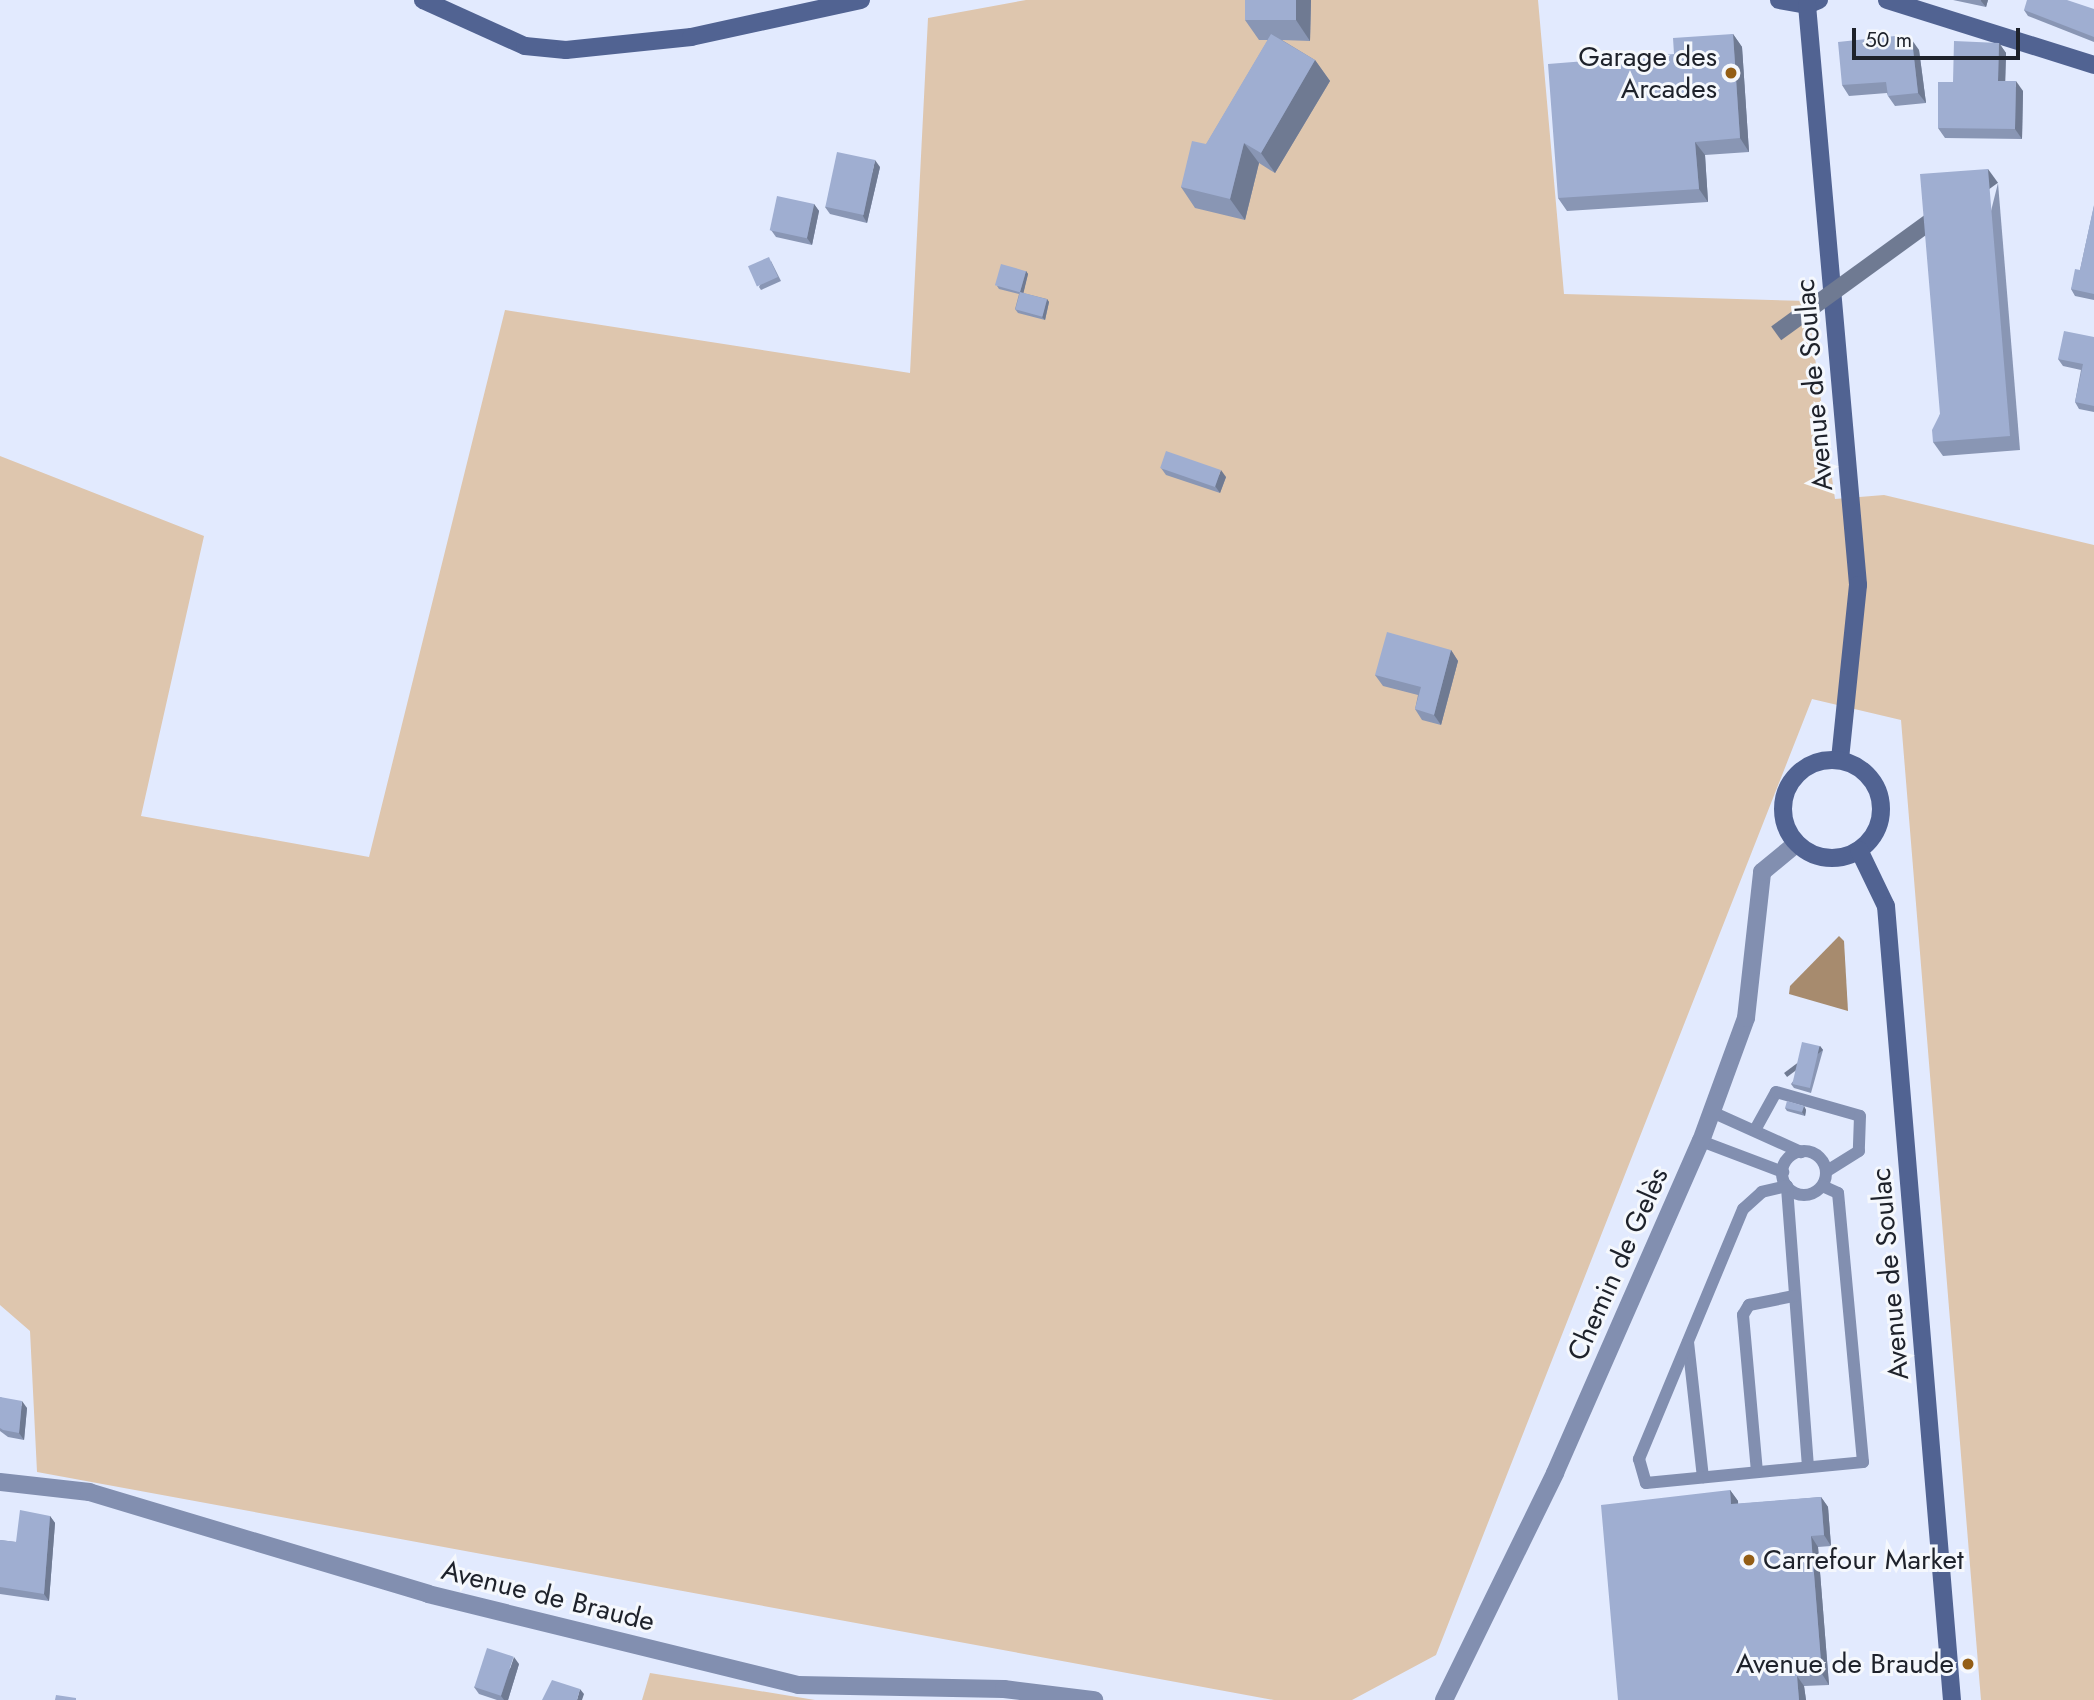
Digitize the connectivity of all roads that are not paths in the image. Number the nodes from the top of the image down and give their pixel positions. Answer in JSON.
{"nodes":[{"id":1,"x":423,"y":0,"type":"edge"},
{"id":2,"x":862,"y":0,"type":"edge"},
{"id":3,"x":1779,"y":0,"type":"edge"},
{"id":4,"x":1889,"y":0,"type":"edge"},
{"id":5,"x":1813,"y":3,"type":"edge"},
{"id":6,"x":2094,"y":65,"type":"edge"},
{"id":7,"x":1840,"y":759,"type":"junction"},
{"id":8,"x":1797,"y":843,"type":"junction"},
{"id":9,"x":1859,"y":850,"type":"junction"},
{"id":10,"x":1712,"y":1112,"type":"junction"},
{"id":11,"x":1755,"y":1130,"type":"junction"},
{"id":12,"x":1701,"y":1140,"type":"junction"},
{"id":13,"x":1801,"y":1152,"type":"junction"},
{"id":14,"x":1783,"y":1172,"type":"junction"},
{"id":15,"x":1826,"y":1172,"type":"junction"},
{"id":16,"x":1787,"y":1186,"type":"junction"},
{"id":17,"x":1822,"y":1186,"type":"junction"},
{"id":18,"x":1794,"y":1296,"type":"junction"},
{"id":19,"x":1688,"y":1341,"type":"junction"},
{"id":20,"x":1808,"y":1467,"type":"junction"},
{"id":21,"x":1758,"y":1472,"type":"junction"},
{"id":22,"x":1703,"y":1477,"type":"junction"},
{"id":23,"x":0,"y":1482,"type":"edge"},
{"id":24,"x":1094,"y":1700,"type":"edge"},
{"id":25,"x":1444,"y":1700,"type":"edge"},
{"id":26,"x":1952,"y":1700,"type":"edge"}],
"edges":[{"from":1,"to":2,"type":"main road"},
{"from":3,"to":5,"type":"main road"},
{"from":4,"to":6,"type":"main road"},
{"from":5,"to":7,"type":"main road","name":"Avenue de Soulac"},
{"from":7,"to":8,"type":"main road"},
{"from":7,"to":9,"type":"main road"},
{"from":8,"to":9,"type":"main road"},
{"from":8,"to":10,"type":"street","name":"Chemin de Gelès"},
{"from":9,"to":26,"type":"main road","name":"Avenue de Soulac"},
{"from":10,"to":11,"type":"lane"},
{"from":10,"to":12,"type":"street","name":"Chemin de Gelès"},
{"from":11,"to":13,"type":"lane"},
{"from":11,"to":15,"type":"lane"},
{"from":12,"to":14,"type":"lane"},
{"from":12,"to":25,"type":"street","name":"Chemin de Gelès"},
{"from":13,"to":14,"type":"lane"},
{"from":13,"to":15,"type":"lane"},
{"from":14,"to":16,"type":"lane"},
{"from":15,"to":17,"type":"lane"},
{"from":16,"to":17,"type":"lane"},
{"from":16,"to":18,"type":"lane"},
{"from":16,"to":19,"type":"lane"},
{"from":17,"to":20,"type":"lane"},
{"from":18,"to":20,"type":"lane"},
{"from":18,"to":21,"type":"lane"},
{"from":19,"to":22,"type":"lane"},
{"from":19,"to":22,"type":"lane"},
{"from":20,"to":21,"type":"lane"},
{"from":21,"to":22,"type":"lane"},
{"from":23,"to":24,"type":"street","name":"Avenue de Braude"}]}
